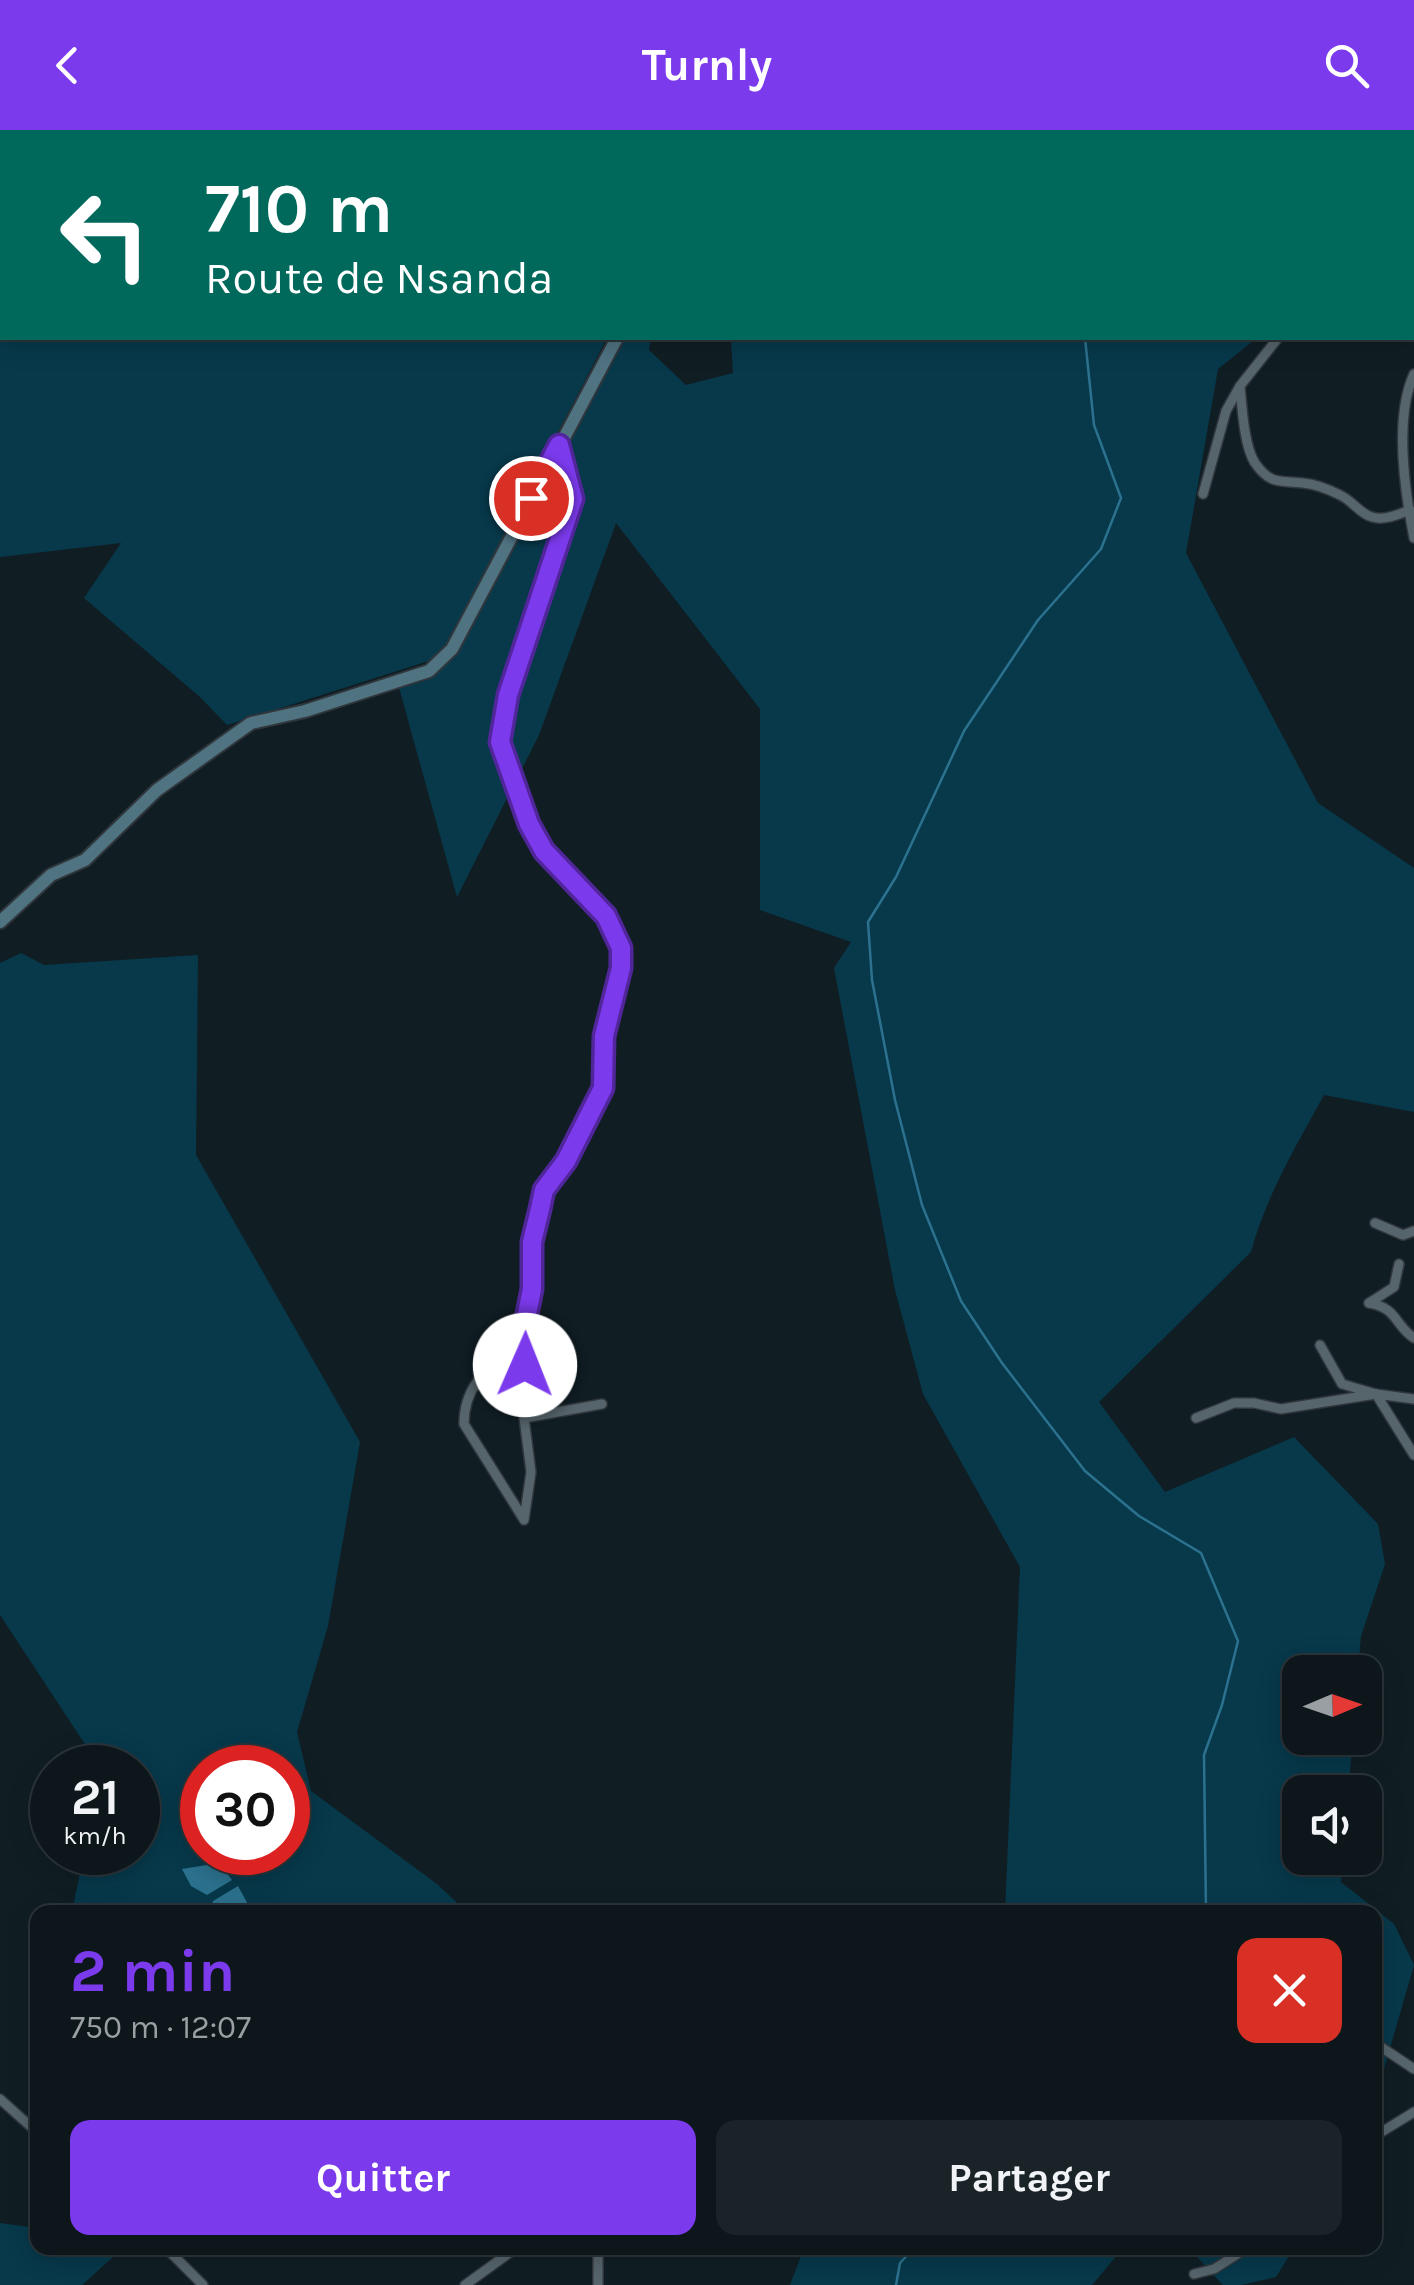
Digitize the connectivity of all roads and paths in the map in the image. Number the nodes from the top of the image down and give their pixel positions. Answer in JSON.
{"nodes":[{"id":1,"x":616,"y":340,"type":"edge"},
{"id":2,"x":1276,"y":340,"type":"edge"},
{"id":3,"x":1414,"y":374,"type":"edge"},
{"id":4,"x":1240,"y":386,"type":"junction"},
{"id":5,"x":559,"y":445,"type":"junction"},
{"id":6,"x":1203,"y":494,"type":"dead end"},
{"id":7,"x":1410,"y":510,"type":"junction"},
{"id":8,"x":1414,"y":538,"type":"edge"},
{"id":9,"x":0,"y":922,"type":"edge"},
{"id":10,"x":1375,"y":1223,"type":"dead end"},
{"id":11,"x":1414,"y":1231,"type":"edge"},
{"id":12,"x":1399,"y":1264,"type":"dead end"},
{"id":13,"x":524,"y":1338,"type":"junction"},
{"id":14,"x":1414,"y":1338,"type":"edge"},
{"id":15,"x":1320,"y":1345,"type":"dead end"},
{"id":16,"x":1376,"y":1394,"type":"junction"},
{"id":17,"x":1414,"y":1399,"type":"edge"},
{"id":18,"x":602,"y":1404,"type":"dead end"},
{"id":19,"x":524,"y":1418,"type":"junction"},
{"id":20,"x":1196,"y":1418,"type":"dead end"},
{"id":21,"x":1414,"y":1454,"type":"edge"},
{"id":22,"x":1382,"y":2048,"type":"edge"},
{"id":23,"x":1414,"y":2069,"type":"edge"},
{"id":24,"x":0,"y":2099,"type":"edge"},
{"id":25,"x":1414,"y":2112,"type":"edge"},
{"id":26,"x":30,"y":2127,"type":"edge"},
{"id":27,"x":1382,"y":2132,"type":"edge"},
{"id":28,"x":173,"y":2255,"type":"edge"},
{"id":29,"x":506,"y":2255,"type":"edge"},
{"id":30,"x":598,"y":2255,"type":"edge"},
{"id":31,"x":1236,"y":2255,"type":"edge"},
{"id":32,"x":203,"y":2285,"type":"edge"},
{"id":33,"x":465,"y":2285,"type":"edge"},
{"id":34,"x":598,"y":2285,"type":"edge"},
{"id":35,"x":1206,"y":2285,"type":"edge"}],
"edges":[{"from":1,"to":5,"type":"street"},
{"from":2,"to":4,"type":"street"},
{"from":3,"to":7,"type":"street"},
{"from":4,"to":6,"type":"street"},
{"from":4,"to":7,"type":"street"},
{"from":5,"to":9,"type":"street"},
{"from":5,"to":13,"type":"street"},
{"from":7,"to":8,"type":"street"},
{"from":10,"to":11,"type":"street"},
{"from":12,"to":14,"type":"street"},
{"from":13,"to":19,"type":"street"},
{"from":13,"to":19,"type":"street"},
{"from":15,"to":16,"type":"street"},
{"from":16,"to":17,"type":"street"},
{"from":16,"to":20,"type":"street"},
{"from":16,"to":21,"type":"street"},
{"from":18,"to":19,"type":"street"},
{"from":22,"to":23,"type":"street"},
{"from":24,"to":26,"type":"street"},
{"from":25,"to":27,"type":"street"},
{"from":28,"to":32,"type":"street"},
{"from":29,"to":33,"type":"street"},
{"from":30,"to":34,"type":"street"},
{"from":31,"to":35,"type":"street"}]}
